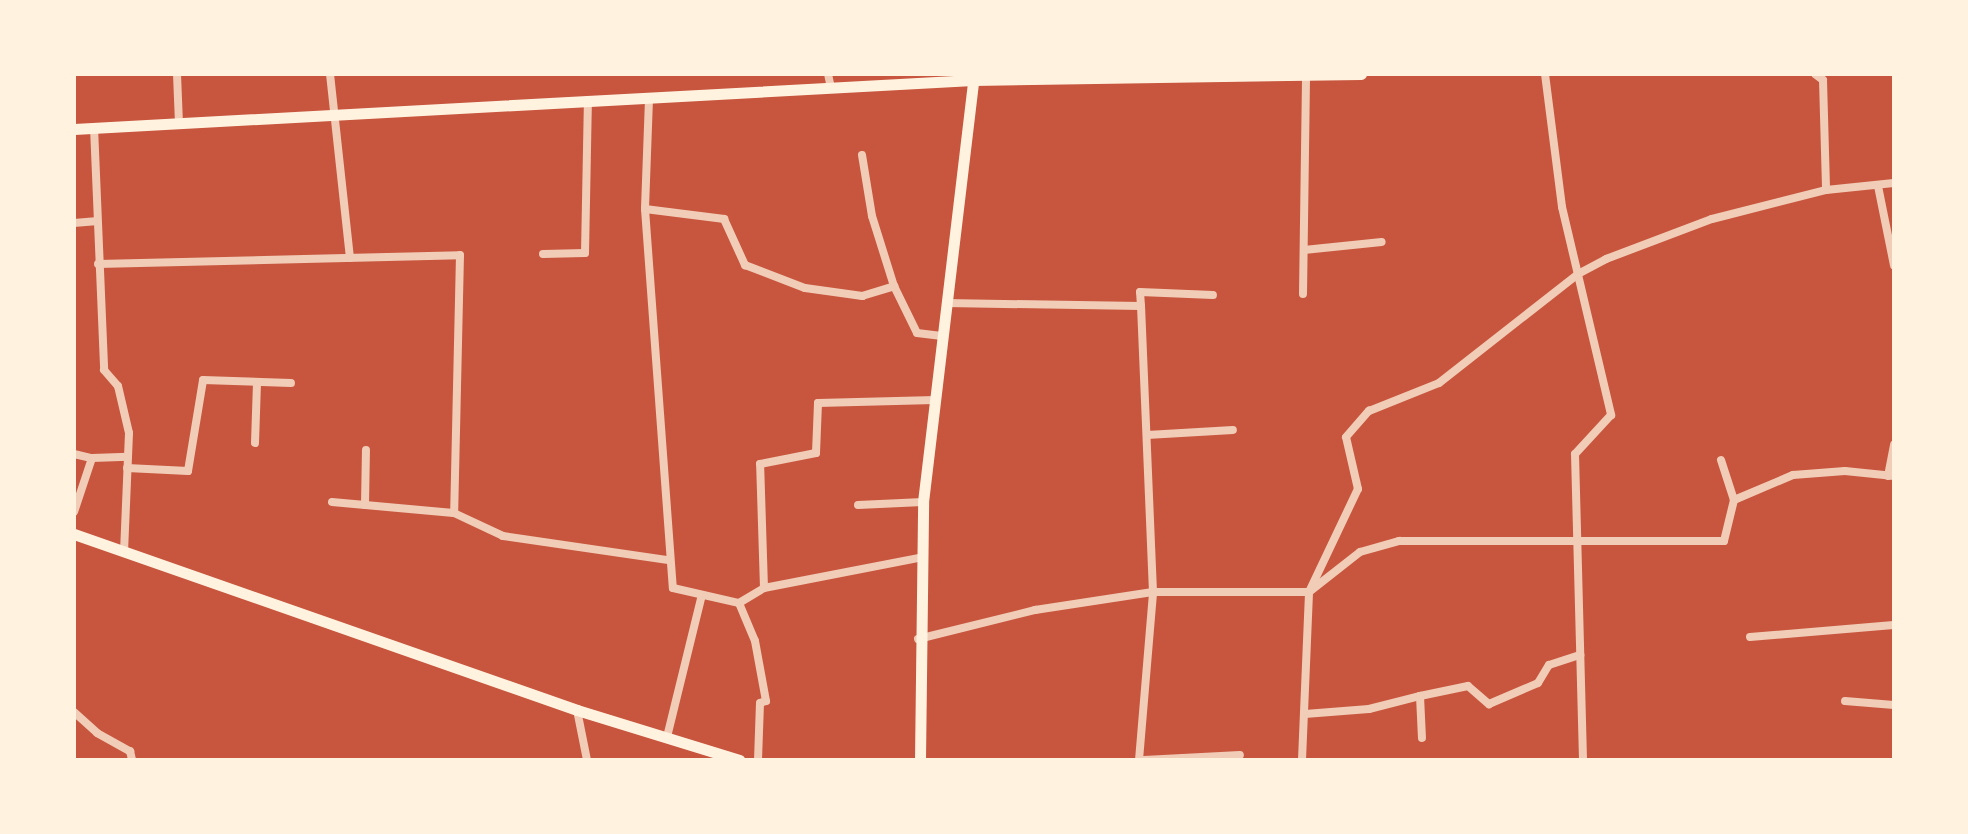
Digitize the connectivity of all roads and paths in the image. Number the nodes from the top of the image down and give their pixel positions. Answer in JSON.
{"nodes":[{"id":1,"x":177,"y":74,"type":"edge"},
{"id":2,"x":330,"y":74,"type":"edge"},
{"id":3,"x":828,"y":74,"type":"edge"},
{"id":4,"x":1337,"y":74,"type":"edge"},
{"id":5,"x":1361,"y":74,"type":"edge"},
{"id":6,"x":1545,"y":74,"type":"edge"},
{"id":7,"x":1815,"y":74,"type":"edge"},
{"id":8,"x":1306,"y":75,"type":"edge"},
{"id":9,"x":973,"y":80,"type":"junction"},
{"id":10,"x":831,"y":88,"type":"junction"},
{"id":11,"x":649,"y":99,"type":"junction"},
{"id":12,"x":588,"y":100,"type":"junction"},
{"id":13,"x":335,"y":115,"type":"junction"},
{"id":14,"x":179,"y":123,"type":"junction"},
{"id":15,"x":94,"y":127,"type":"junction"},
{"id":16,"x":74,"y":129,"type":"edge"},
{"id":17,"x":862,"y":155,"type":"dead end"},
{"id":18,"x":1894,"y":183,"type":"edge"},
{"id":19,"x":1878,"y":186,"type":"junction"},
{"id":20,"x":1826,"y":190,"type":"junction"},
{"id":21,"x":645,"y":209,"type":"junction"},
{"id":22,"x":95,"y":221,"type":"junction"},
{"id":23,"x":74,"y":223,"type":"edge"},
{"id":24,"x":1382,"y":242,"type":"dead end"},
{"id":25,"x":1304,"y":250,"type":"junction"},
{"id":26,"x":543,"y":254,"type":"dead end"},
{"id":27,"x":350,"y":258,"type":"junction"},
{"id":28,"x":98,"y":264,"type":"junction"},
{"id":29,"x":1894,"y":265,"type":"edge"},
{"id":30,"x":1578,"y":274,"type":"junction"},
{"id":31,"x":894,"y":286,"type":"junction"},
{"id":32,"x":1303,"y":294,"type":"dead end"},
{"id":33,"x":1213,"y":295,"type":"dead end"},
{"id":34,"x":946,"y":303,"type":"junction"},
{"id":35,"x":1141,"y":306,"type":"junction"},
{"id":36,"x":942,"y":336,"type":"junction"},
{"id":37,"x":257,"y":382,"type":"junction"},
{"id":38,"x":291,"y":383,"type":"dead end"},
{"id":39,"x":935,"y":400,"type":"junction"},
{"id":40,"x":1233,"y":430,"type":"dead end"},
{"id":41,"x":1147,"y":435,"type":"junction"},
{"id":42,"x":255,"y":443,"type":"dead end"},
{"id":43,"x":1894,"y":445,"type":"edge"},
{"id":44,"x":366,"y":450,"type":"dead end"},
{"id":45,"x":74,"y":454,"type":"edge"},
{"id":46,"x":128,"y":457,"type":"junction"},
{"id":47,"x":92,"y":458,"type":"junction"},
{"id":48,"x":1721,"y":460,"type":"dead end"},
{"id":49,"x":127,"y":468,"type":"junction"},
{"id":50,"x":1891,"y":476,"type":"edge"},
{"id":51,"x":1734,"y":500,"type":"junction"},
{"id":52,"x":332,"y":502,"type":"dead end"},
{"id":53,"x":923,"y":502,"type":"junction"},
{"id":54,"x":365,"y":505,"type":"junction"},
{"id":55,"x":858,"y":505,"type":"dead end"},
{"id":56,"x":74,"y":512,"type":"edge"},
{"id":57,"x":454,"y":513,"type":"junction"},
{"id":58,"x":74,"y":534,"type":"edge"},
{"id":59,"x":1576,"y":544,"type":"junction"},
{"id":60,"x":124,"y":551,"type":"junction"},
{"id":61,"x":919,"y":558,"type":"junction"},
{"id":62,"x":668,"y":560,"type":"junction"},
{"id":63,"x":764,"y":588,"type":"junction"},
{"id":64,"x":1153,"y":592,"type":"junction"},
{"id":65,"x":1309,"y":592,"type":"junction"},
{"id":66,"x":702,"y":595,"type":"junction"},
{"id":67,"x":739,"y":603,"type":"junction"},
{"id":68,"x":1894,"y":625,"type":"edge"},
{"id":69,"x":1750,"y":637,"type":"dead end"},
{"id":70,"x":917,"y":639,"type":"junction"},
{"id":71,"x":1580,"y":655,"type":"junction"},
{"id":72,"x":1420,"y":696,"type":"junction"},
{"id":73,"x":1845,"y":701,"type":"dead end"},
{"id":74,"x":1894,"y":705,"type":"edge"},
{"id":75,"x":577,"y":710,"type":"junction"},
{"id":76,"x":74,"y":712,"type":"edge"},
{"id":77,"x":1305,"y":714,"type":"junction"},
{"id":78,"x":667,"y":737,"type":"junction"},
{"id":79,"x":1422,"y":738,"type":"dead end"},
{"id":80,"x":1240,"y":755,"type":"dead end"},
{"id":81,"x":132,"y":760,"type":"edge"},
{"id":82,"x":587,"y":760,"type":"edge"},
{"id":83,"x":740,"y":760,"type":"edge"},
{"id":84,"x":758,"y":760,"type":"edge"},
{"id":85,"x":920,"y":760,"type":"edge"},
{"id":86,"x":1142,"y":760,"type":"edge"},
{"id":87,"x":1302,"y":760,"type":"edge"},
{"id":88,"x":1583,"y":760,"type":"edge"}],
"edges":[{"from":1,"to":14,"type":"street"},
{"from":2,"to":13,"type":"street"},
{"from":3,"to":10,"type":"street"},
{"from":4,"to":5,"type":"main road"},
{"from":4,"to":8,"type":"main road"},
{"from":6,"to":30,"type":"street"},
{"from":7,"to":20,"type":"street"},
{"from":8,"to":9,"type":"main road"},
{"from":8,"to":25,"type":"street"},
{"from":9,"to":10,"type":"main road"},
{"from":9,"to":34,"type":"main road"},
{"from":10,"to":11,"type":"main road"},
{"from":11,"to":12,"type":"main road"},
{"from":11,"to":21,"type":"street"},
{"from":12,"to":13,"type":"main road"},
{"from":12,"to":26,"type":"street"},
{"from":13,"to":14,"type":"main road"},
{"from":13,"to":27,"type":"street"},
{"from":14,"to":15,"type":"main road"},
{"from":15,"to":16,"type":"main road"},
{"from":15,"to":22,"type":"street"},
{"from":17,"to":31,"type":"street"},
{"from":18,"to":19,"type":"street"},
{"from":19,"to":20,"type":"street"},
{"from":19,"to":29,"type":"street"},
{"from":20,"to":30,"type":"street"},
{"from":21,"to":31,"type":"street"},
{"from":21,"to":62,"type":"street"},
{"from":22,"to":23,"type":"street"},
{"from":22,"to":28,"type":"street"},
{"from":24,"to":25,"type":"street"},
{"from":25,"to":32,"type":"street"},
{"from":27,"to":28,"type":"street"},
{"from":27,"to":57,"type":"street"},
{"from":28,"to":46,"type":"street"},
{"from":30,"to":59,"type":"street"},
{"from":30,"to":65,"type":"street"},
{"from":31,"to":36,"type":"street"},
{"from":33,"to":35,"type":"street"},
{"from":34,"to":35,"type":"street"},
{"from":34,"to":36,"type":"main road"},
{"from":35,"to":41,"type":"street"},
{"from":36,"to":39,"type":"main road"},
{"from":37,"to":38,"type":"street"},
{"from":37,"to":42,"type":"street"},
{"from":37,"to":49,"type":"street"},
{"from":39,"to":53,"type":"main road"},
{"from":39,"to":63,"type":"street"},
{"from":40,"to":41,"type":"street"},
{"from":41,"to":64,"type":"street"},
{"from":43,"to":50,"type":"street"},
{"from":44,"to":54,"type":"street"},
{"from":45,"to":47,"type":"street"},
{"from":46,"to":47,"type":"street"},
{"from":46,"to":49,"type":"street"},
{"from":47,"to":56,"type":"street"},
{"from":48,"to":51,"type":"street"},
{"from":49,"to":60,"type":"street"},
{"from":50,"to":51,"type":"street"},
{"from":51,"to":59,"type":"street"},
{"from":52,"to":54,"type":"street"},
{"from":53,"to":55,"type":"street"},
{"from":53,"to":61,"type":"main road"},
{"from":54,"to":57,"type":"street"},
{"from":57,"to":62,"type":"street"},
{"from":58,"to":60,"type":"main road"},
{"from":59,"to":65,"type":"street"},
{"from":59,"to":71,"type":"street"},
{"from":60,"to":75,"type":"main road"},
{"from":61,"to":63,"type":"street"},
{"from":61,"to":70,"type":"main road"},
{"from":62,"to":66,"type":"street"},
{"from":63,"to":67,"type":"street"},
{"from":64,"to":65,"type":"street"},
{"from":64,"to":70,"type":"street"},
{"from":64,"to":86,"type":"street"},
{"from":65,"to":77,"type":"street"},
{"from":66,"to":67,"type":"street"},
{"from":66,"to":78,"type":"street"},
{"from":67,"to":84,"type":"street"},
{"from":68,"to":69,"type":"street"},
{"from":70,"to":85,"type":"main road"},
{"from":71,"to":72,"type":"street"},
{"from":71,"to":88,"type":"street"},
{"from":72,"to":77,"type":"street"},
{"from":72,"to":79,"type":"street"},
{"from":73,"to":74,"type":"street"},
{"from":75,"to":78,"type":"main road"},
{"from":75,"to":82,"type":"street"},
{"from":76,"to":81,"type":"street"},
{"from":77,"to":87,"type":"street"},
{"from":78,"to":83,"type":"main road"},
{"from":80,"to":86,"type":"street"}]}
